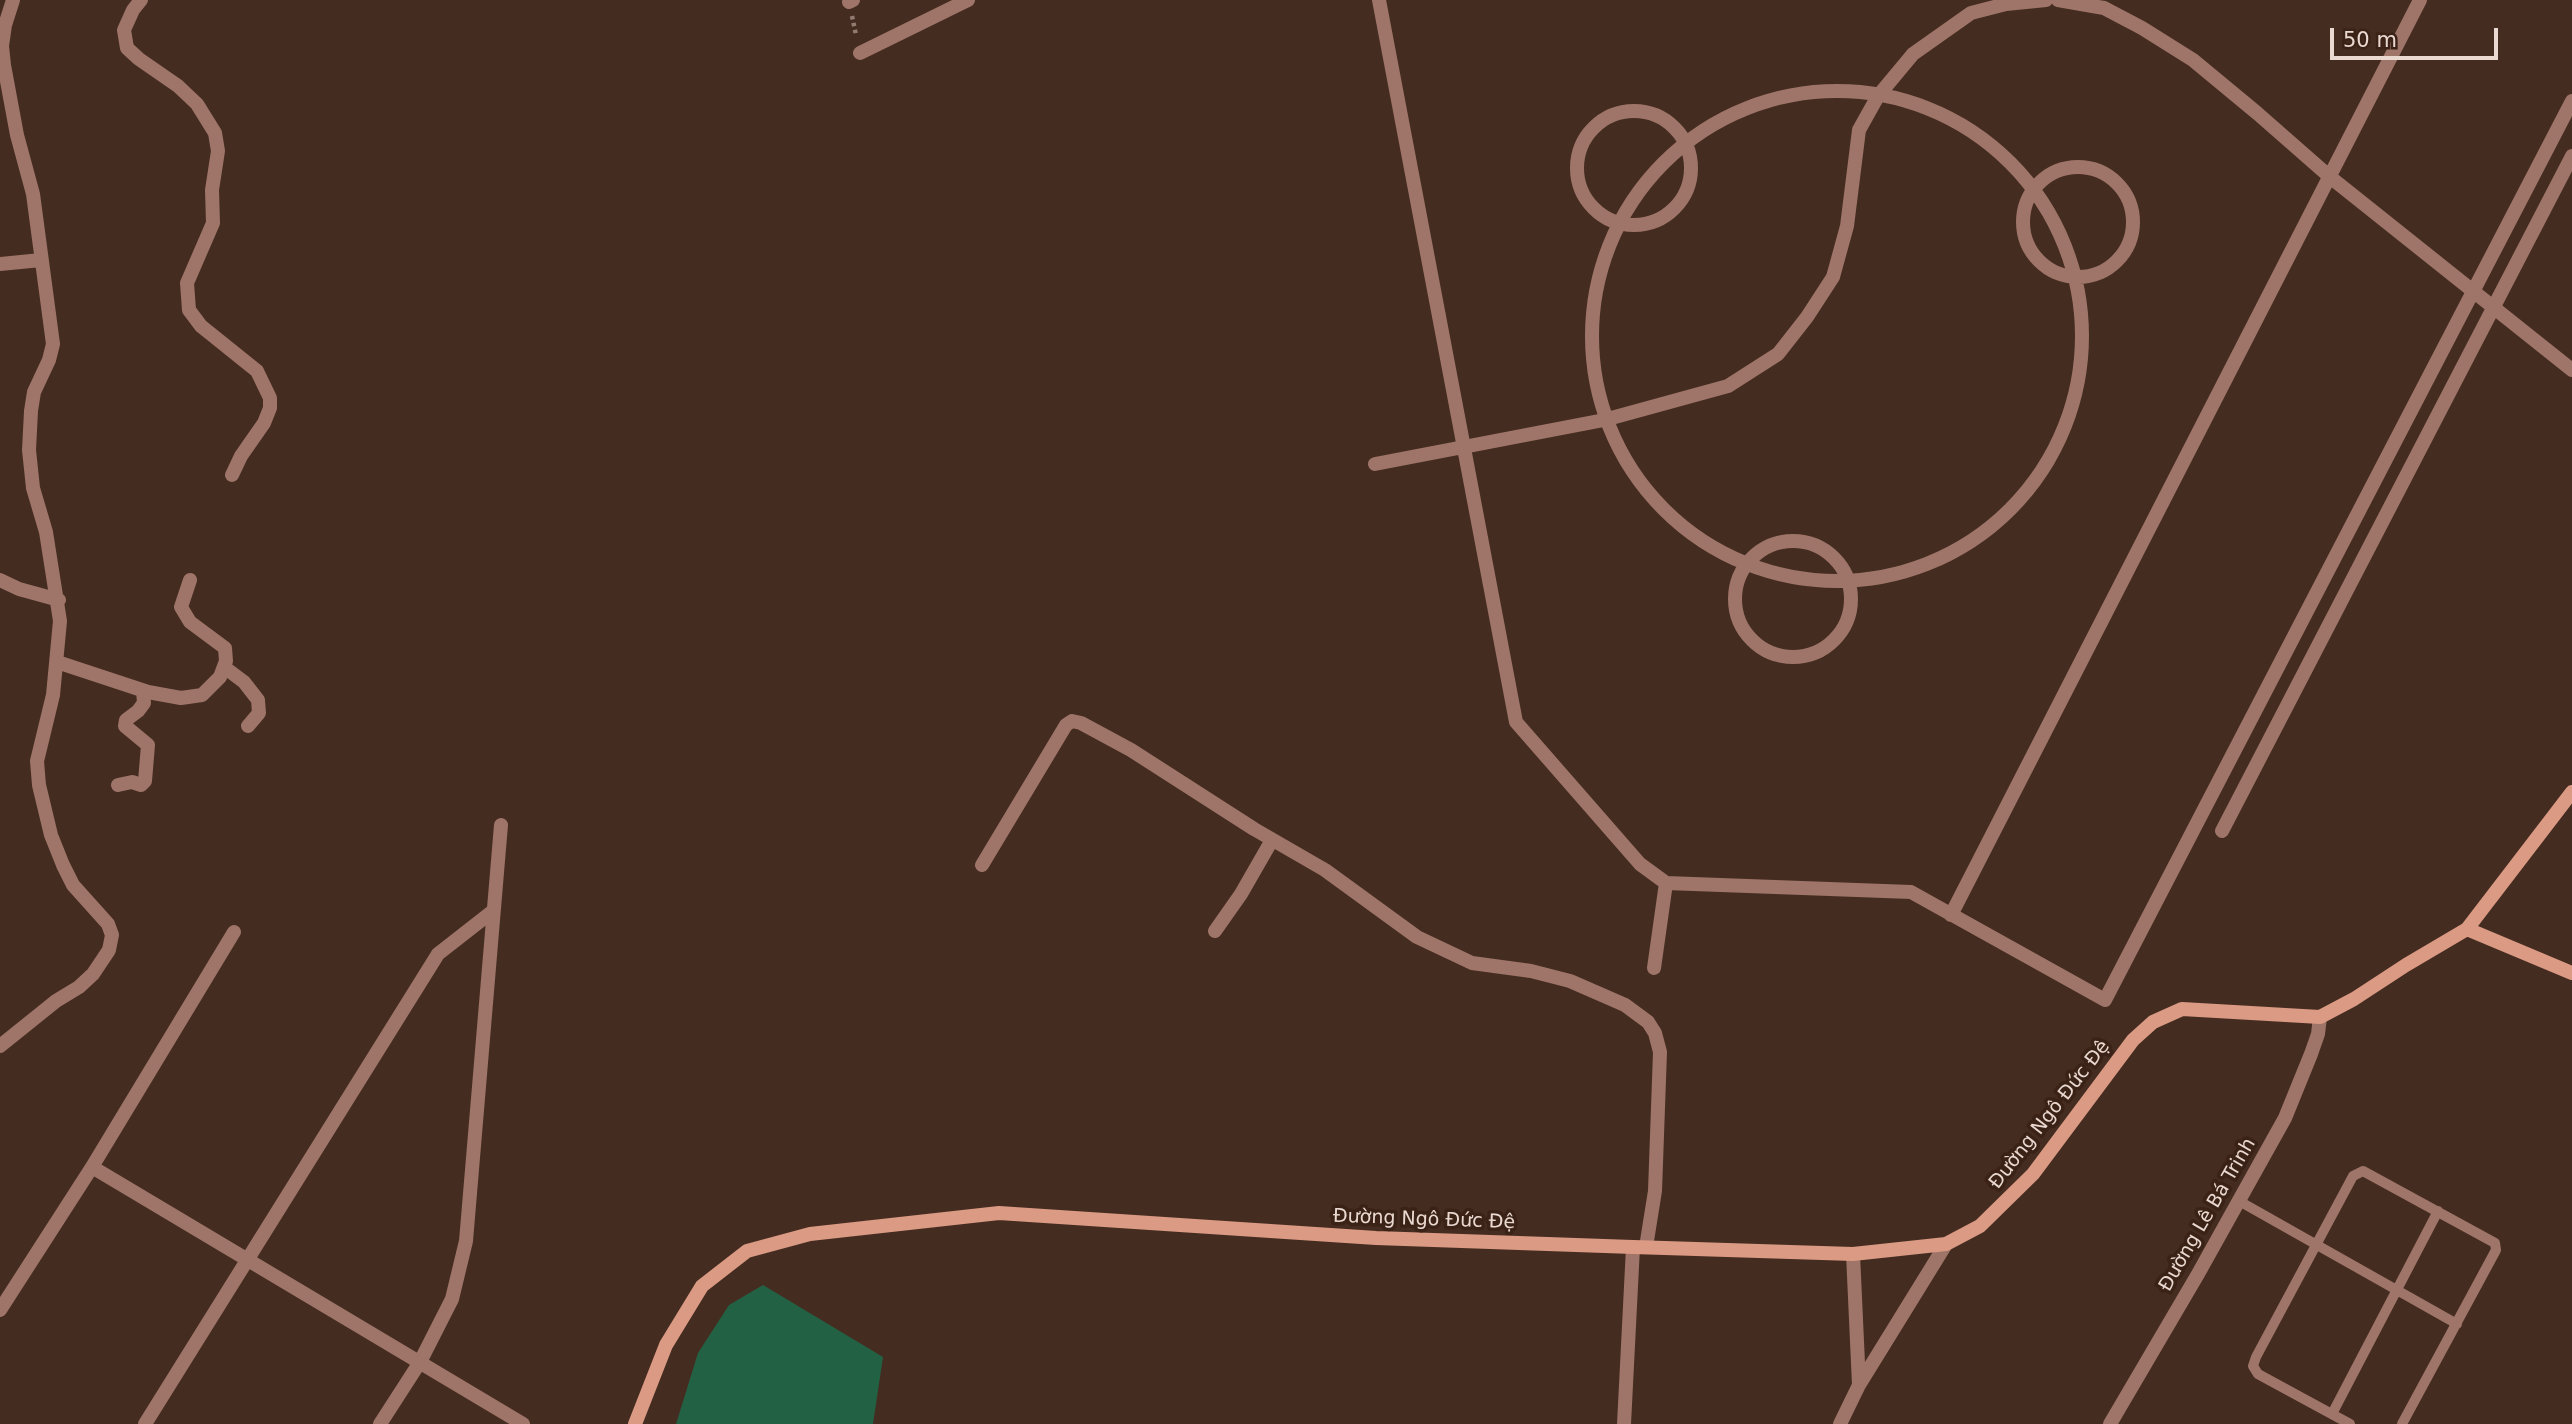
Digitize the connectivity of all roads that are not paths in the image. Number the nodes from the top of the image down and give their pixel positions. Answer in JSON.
{"nodes":[{"id":1,"x":13,"y":0,"type":"edge"},
{"id":2,"x":141,"y":0,"type":"edge"},
{"id":3,"x":968,"y":0,"type":"edge"},
{"id":4,"x":1379,"y":0,"type":"edge"},
{"id":5,"x":2046,"y":0,"type":"edge"},
{"id":6,"x":2058,"y":0,"type":"edge"},
{"id":7,"x":2420,"y":0,"type":"edge"},
{"id":8,"x":860,"y":53,"type":"road end"},
{"id":9,"x":2,"y":66,"type":"edge"},
{"id":10,"x":1878,"y":96,"type":"junction"},
{"id":11,"x":2572,"y":101,"type":"edge"},
{"id":12,"x":1683,"y":139,"type":"junction"},
{"id":13,"x":2572,"y":156,"type":"edge"},
{"id":14,"x":2330,"y":177,"type":"junction"},
{"id":15,"x":2036,"y":188,"type":"junction"},
{"id":16,"x":1620,"y":224,"type":"junction"},
{"id":17,"x":41,"y":260,"type":"junction"},
{"id":18,"x":0,"y":264,"type":"edge"},
{"id":19,"x":2076,"y":278,"type":"junction"},
{"id":20,"x":2473,"y":292,"type":"junction"},
{"id":21,"x":2493,"y":308,"type":"junction"},
{"id":22,"x":2572,"y":370,"type":"edge"},
{"id":23,"x":1604,"y":420,"type":"junction"},
{"id":24,"x":1463,"y":448,"type":"junction"},
{"id":25,"x":1375,"y":464,"type":"dead end"},
{"id":26,"x":232,"y":475,"type":"dead end"},
{"id":27,"x":1747,"y":565,"type":"junction"},
{"id":28,"x":0,"y":580,"type":"edge"},
{"id":29,"x":190,"y":580,"type":"dead end"},
{"id":30,"x":1849,"y":586,"type":"junction"},
{"id":31,"x":58,"y":600,"type":"junction"},
{"id":32,"x":57,"y":662,"type":"junction"},
{"id":33,"x":224,"y":667,"type":"junction"},
{"id":34,"x":143,"y":691,"type":"junction"},
{"id":35,"x":248,"y":726,"type":"dead end"},
{"id":36,"x":118,"y":785,"type":"dead end"},
{"id":37,"x":2572,"y":792,"type":"edge"},
{"id":38,"x":501,"y":824,"type":"dead end"},
{"id":39,"x":2222,"y":831,"type":"dead end"},
{"id":40,"x":1272,"y":840,"type":"junction"},
{"id":41,"x":982,"y":865,"type":"dead end"},
{"id":42,"x":1666,"y":883,"type":"junction"},
{"id":43,"x":493,"y":911,"type":"junction"},
{"id":44,"x":1951,"y":915,"type":"junction"},
{"id":45,"x":2467,"y":929,"type":"junction"},
{"id":46,"x":1215,"y":931,"type":"dead end"},
{"id":47,"x":234,"y":932,"type":"dead end"},
{"id":48,"x":1654,"y":968,"type":"dead end"},
{"id":49,"x":2572,"y":974,"type":"edge"},
{"id":50,"x":2320,"y":1017,"type":"junction"},
{"id":51,"x":1,"y":1043,"type":"edge"},
{"id":52,"x":92,"y":1167,"type":"junction"},
{"id":53,"x":2239,"y":1201,"type":"junction"},
{"id":54,"x":2438,"y":1211,"type":"junction"},
{"id":55,"x":1946,"y":1244,"type":"junction"},
{"id":56,"x":2316,"y":1245,"type":"junction"},
{"id":57,"x":1640,"y":1247,"type":"junction"},
{"id":58,"x":1853,"y":1254,"type":"junction"},
{"id":59,"x":247,"y":1259,"type":"junction"},
{"id":60,"x":2397,"y":1291,"type":"junction"},
{"id":61,"x":0,"y":1310,"type":"edge"},
{"id":62,"x":2457,"y":1324,"type":"junction"},
{"id":63,"x":420,"y":1362,"type":"junction"},
{"id":64,"x":1859,"y":1385,"type":"junction"},
{"id":65,"x":2332,"y":1414,"type":"junction"},
{"id":66,"x":145,"y":1424,"type":"edge"},
{"id":67,"x":380,"y":1424,"type":"edge"},
{"id":68,"x":523,"y":1424,"type":"edge"},
{"id":69,"x":635,"y":1424,"type":"edge"},
{"id":70,"x":1624,"y":1424,"type":"edge"},
{"id":71,"x":1840,"y":1424,"type":"edge"},
{"id":72,"x":2110,"y":1424,"type":"edge"},
{"id":73,"x":2350,"y":1424,"type":"edge"},
{"id":74,"x":2402,"y":1424,"type":"edge"}],
"edges":[{"from":1,"to":9,"type":"street"},
{"from":2,"to":26,"type":"street"},
{"from":3,"to":8,"type":"street"},
{"from":4,"to":24,"type":"street"},
{"from":5,"to":10,"type":"street"},
{"from":6,"to":14,"type":"street"},
{"from":7,"to":14,"type":"street"},
{"from":9,"to":17,"type":"street"},
{"from":10,"to":12,"type":"street"},
{"from":10,"to":15,"type":"street"},
{"from":10,"to":23,"type":"street"},
{"from":11,"to":20,"type":"street"},
{"from":12,"to":16,"type":"street"},
{"from":12,"to":16,"type":"street"},
{"from":12,"to":16,"type":"street"},
{"from":13,"to":21,"type":"street"},
{"from":14,"to":20,"type":"street"},
{"from":14,"to":44,"type":"street"},
{"from":15,"to":19,"type":"street"},
{"from":15,"to":19,"type":"street"},
{"from":15,"to":19,"type":"street"},
{"from":16,"to":23,"type":"street"},
{"from":17,"to":18,"type":"street"},
{"from":17,"to":31,"type":"street"},
{"from":19,"to":30,"type":"street"},
{"from":20,"to":21,"type":"street"},
{"from":20,"to":44,"type":"street"},
{"from":21,"to":22,"type":"street"},
{"from":21,"to":39,"type":"street"},
{"from":23,"to":24,"type":"street"},
{"from":23,"to":27,"type":"street"},
{"from":24,"to":25,"type":"street"},
{"from":24,"to":42,"type":"street"},
{"from":27,"to":30,"type":"street"},
{"from":27,"to":30,"type":"street"},
{"from":27,"to":30,"type":"street"},
{"from":28,"to":31,"type":"street"},
{"from":29,"to":33,"type":"street"},
{"from":31,"to":32,"type":"street"},
{"from":32,"to":34,"type":"street"},
{"from":32,"to":51,"type":"street"},
{"from":33,"to":34,"type":"street"},
{"from":33,"to":35,"type":"street"},
{"from":34,"to":36,"type":"street"},
{"from":37,"to":45,"type":"main road"},
{"from":38,"to":43,"type":"street"},
{"from":40,"to":41,"type":"street"},
{"from":40,"to":46,"type":"street"},
{"from":40,"to":57,"type":"street"},
{"from":42,"to":44,"type":"street"},
{"from":42,"to":48,"type":"street"},
{"from":43,"to":59,"type":"street"},
{"from":43,"to":63,"type":"street"},
{"from":45,"to":49,"type":"main road"},
{"from":45,"to":50,"type":"main road"},
{"from":47,"to":52,"type":"street"},
{"from":50,"to":53,"type":"street","name":"Đường Lê Bá Trinh"},
{"from":50,"to":55,"type":"main road","name":"Đường Ngô Đức Đệ"},
{"from":52,"to":59,"type":"street"},
{"from":52,"to":61,"type":"street"},
{"from":53,"to":56,"type":"lane"},
{"from":53,"to":72,"type":"street","name":"Đường Lê Bá Trinh"},
{"from":54,"to":56,"type":"lane"},
{"from":54,"to":60,"type":"lane"},
{"from":54,"to":62,"type":"lane"},
{"from":55,"to":58,"type":"main road","name":"Đường Ngô Đức Đệ"},
{"from":55,"to":64,"type":"street"},
{"from":56,"to":60,"type":"lane"},
{"from":56,"to":65,"type":"lane"},
{"from":57,"to":58,"type":"main road","name":"Đường Ngô Đức Đệ"},
{"from":57,"to":69,"type":"main road","name":"Đường Ngô Đức Đệ"},
{"from":57,"to":70,"type":"street"},
{"from":58,"to":64,"type":"street"},
{"from":59,"to":63,"type":"street"},
{"from":59,"to":66,"type":"street"},
{"from":60,"to":62,"type":"lane"},
{"from":60,"to":65,"type":"lane"},
{"from":62,"to":74,"type":"lane"},
{"from":63,"to":67,"type":"street"},
{"from":63,"to":68,"type":"street"},
{"from":64,"to":71,"type":"street"},
{"from":65,"to":73,"type":"lane"}]}
